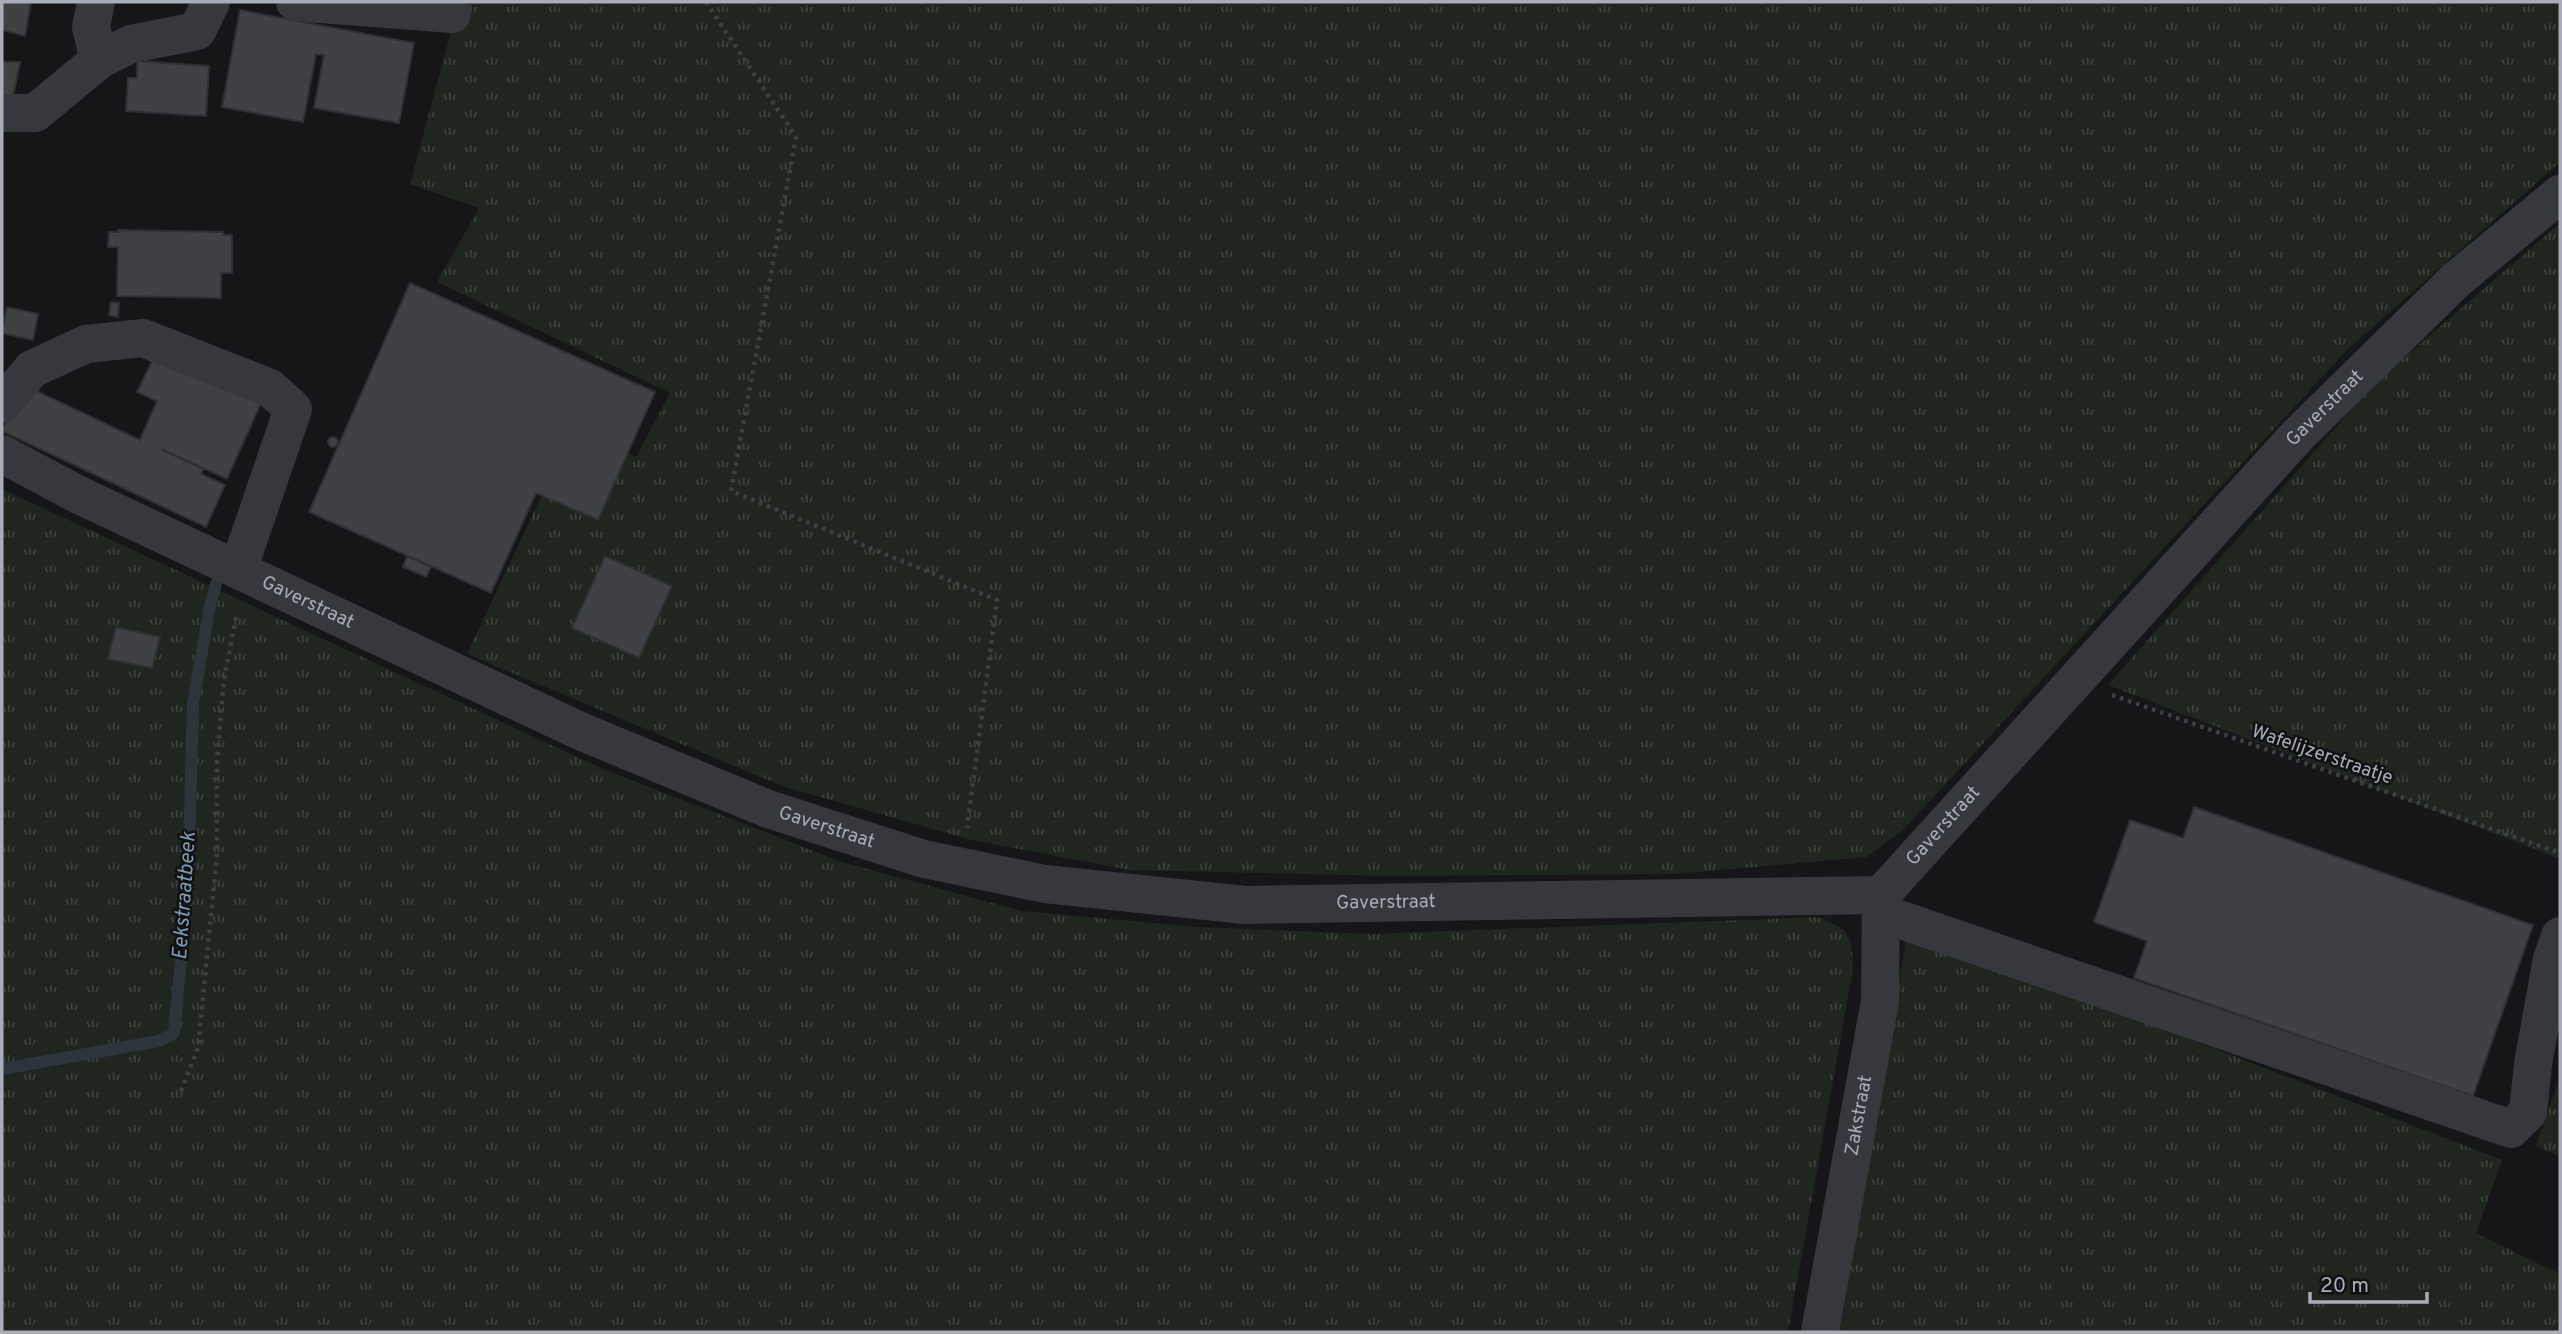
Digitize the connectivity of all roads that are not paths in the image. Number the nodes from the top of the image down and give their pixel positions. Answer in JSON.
{"nodes":[{"id":1,"x":96,"y":2,"type":"edge"},
{"id":2,"x":211,"y":2,"type":"edge"},
{"id":3,"x":295,"y":2,"type":"edge"},
{"id":4,"x":452,"y":14,"type":"dead end"},
{"id":5,"x":99,"y":60,"type":"junction"},
{"id":6,"x":2,"y":113,"type":"edge"},
{"id":7,"x":2560,"y":194,"type":"edge"},
{"id":8,"x":2,"y":404,"type":"edge"},
{"id":9,"x":2,"y":454,"type":"edge"},
{"id":10,"x":245,"y":573,"type":"junction"},
{"id":11,"x":1881,"y":904,"type":"junction"},
{"id":12,"x":2560,"y":936,"type":"edge"},
{"id":13,"x":1819,"y":1332,"type":"edge"}],
"edges":[{"from":1,"to":5,"type":"street"},
{"from":2,"to":5,"type":"street"},
{"from":3,"to":4,"type":"street"},
{"from":5,"to":6,"type":"street"},
{"from":7,"to":11,"type":"street","name":"Gaverstraat"},
{"from":8,"to":10,"type":"street"},
{"from":9,"to":10,"type":"street","name":"Gaverstraat"},
{"from":10,"to":11,"type":"street","name":"Gaverstraat"},
{"from":11,"to":12,"type":"street"},
{"from":11,"to":13,"type":"street","name":"Zakstraat"}]}
